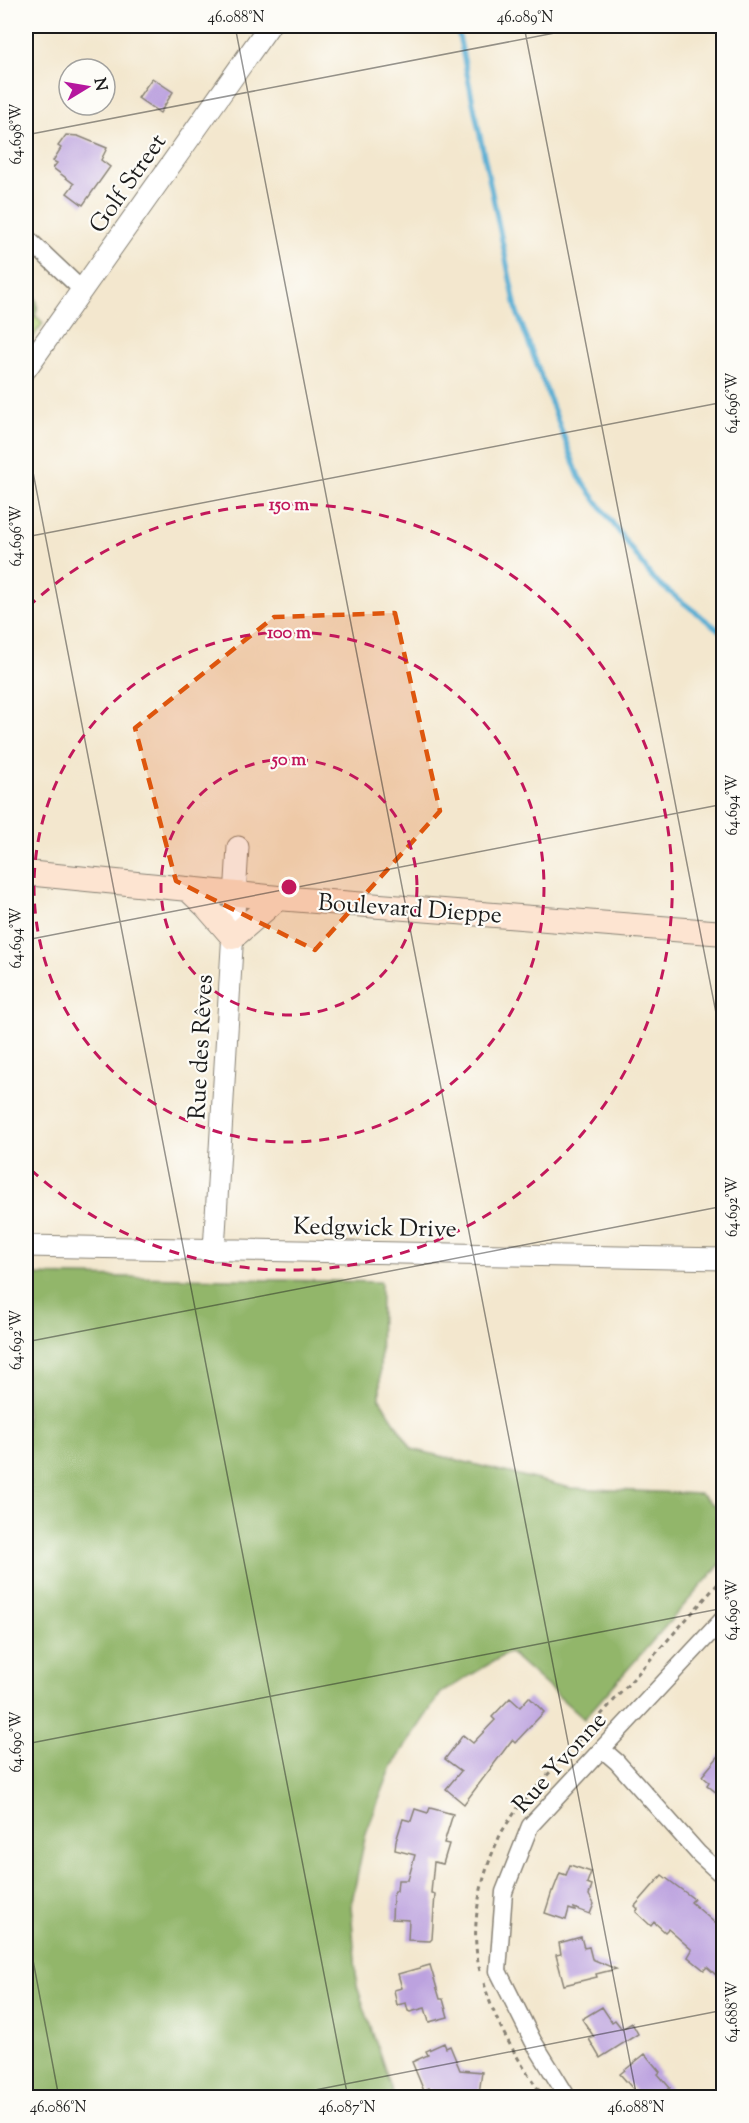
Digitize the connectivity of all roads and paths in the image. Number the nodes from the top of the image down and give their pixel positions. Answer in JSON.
{"nodes":[{"id":1,"x":270,"y":26,"type":"edge"},
{"id":2,"x":26,"y":237,"type":"edge"},
{"id":3,"x":82,"y":290,"type":"junction"},
{"id":4,"x":26,"y":369,"type":"edge"},
{"id":5,"x":238,"y":847,"type":"dead end"},
{"id":6,"x":26,"y":873,"type":"edge"},
{"id":7,"x":188,"y":889,"type":"junction"},
{"id":8,"x":235,"y":893,"type":"junction"},
{"id":9,"x":278,"y":898,"type":"junction"},
{"id":10,"x":723,"y":933,"type":"edge"},
{"id":11,"x":233,"y":937,"type":"junction"},
{"id":12,"x":26,"y":1246,"type":"edge"},
{"id":13,"x":214,"y":1250,"type":"junction"},
{"id":14,"x":723,"y":1259,"type":"edge"},
{"id":15,"x":723,"y":1577,"type":"edge"},
{"id":16,"x":723,"y":1618,"type":"edge"},
{"id":17,"x":602,"y":1749,"type":"junction"},
{"id":18,"x":723,"y":1877,"type":"edge"},
{"id":19,"x":544,"y":2097,"type":"edge"},
{"id":20,"x":568,"y":2097,"type":"edge"}],
"edges":[{"from":1,"to":3,"type":"street","name":"Golf Street"},
{"from":2,"to":3,"type":"street"},
{"from":3,"to":4,"type":"street","name":"Golf Street"},
{"from":5,"to":8,"type":"street","name":"Rue des Rêves"},
{"from":6,"to":7,"type":"main road","name":"Boulevard Dieppe"},
{"from":7,"to":8,"type":"main road","name":"Boulevard Dieppe"},
{"from":7,"to":11,"type":"main road"},
{"from":8,"to":9,"type":"main road","name":"Boulevard Dieppe"},
{"from":8,"to":11,"type":"street","name":"Rue des Rêves"},
{"from":9,"to":10,"type":"main road","name":"Boulevard Dieppe"},
{"from":9,"to":11,"type":"main road"},
{"from":11,"to":13,"type":"street","name":"Rue des Rêves"},
{"from":12,"to":13,"type":"street","name":"Kedgwick Drive"},
{"from":13,"to":14,"type":"street","name":"Kedgwick Drive"},
{"from":15,"to":19,"type":"path"},
{"from":16,"to":17,"type":"street","name":"Rue Yvonne"},
{"from":17,"to":18,"type":"street"},
{"from":17,"to":20,"type":"street","name":"Rue Yvonne"}]}
